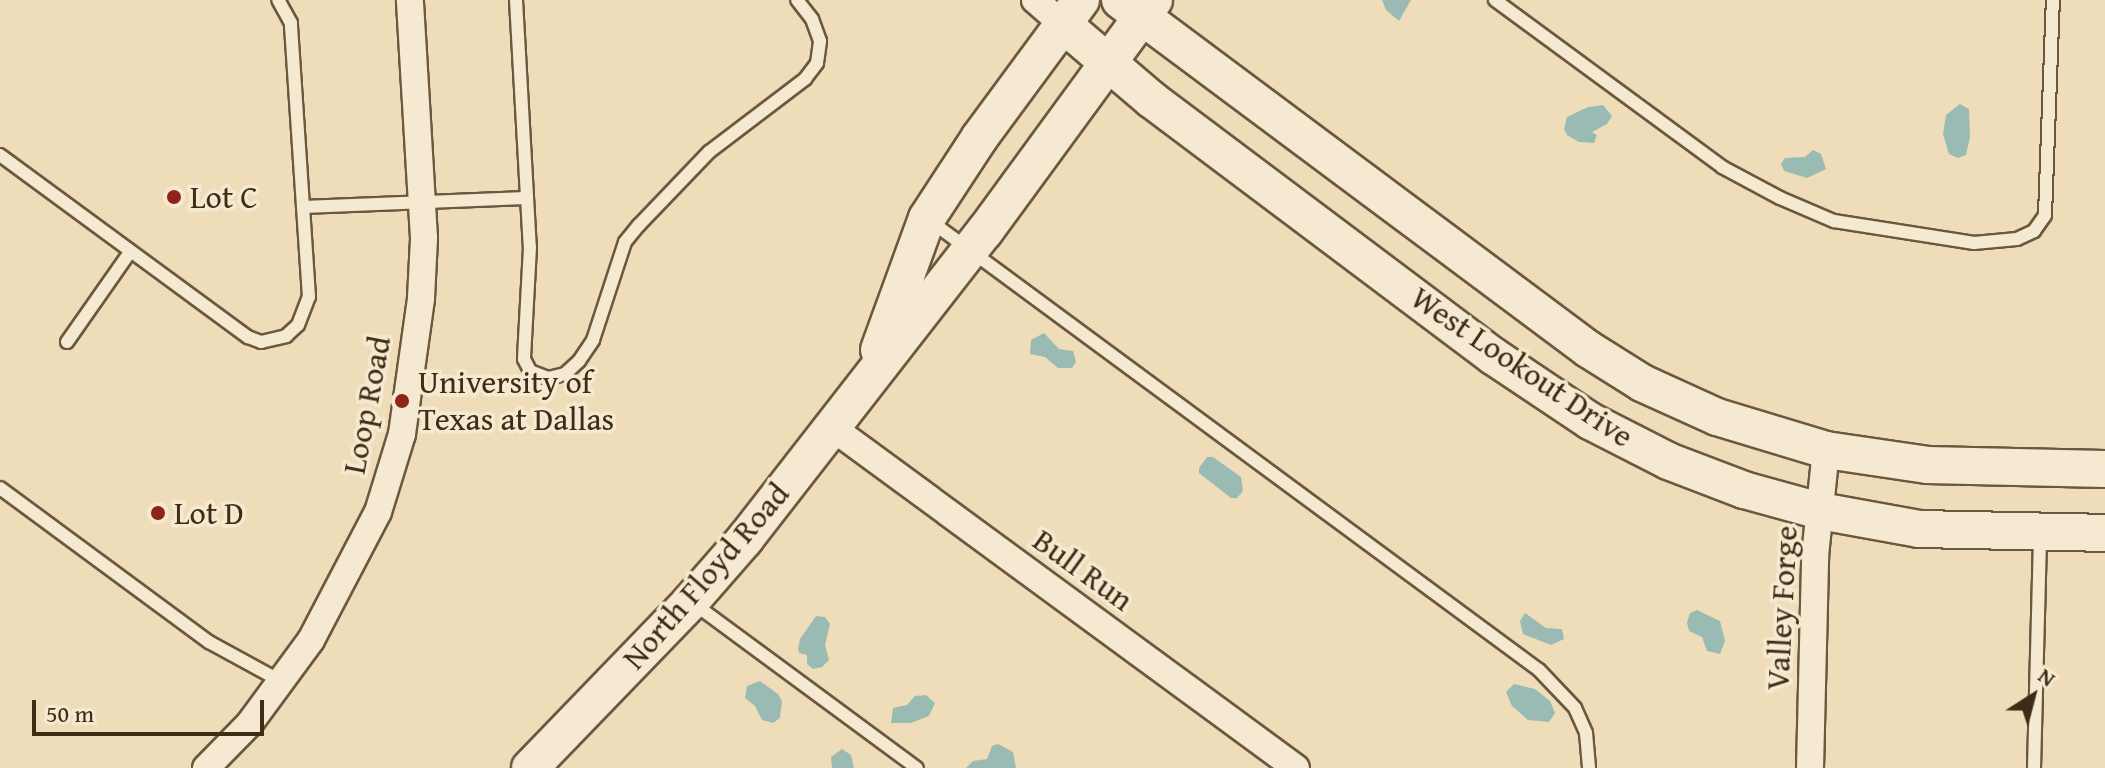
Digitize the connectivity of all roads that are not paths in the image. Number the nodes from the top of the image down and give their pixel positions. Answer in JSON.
{"nodes":[{"id":1,"x":278,"y":0,"type":"edge"},
{"id":2,"x":410,"y":0,"type":"edge"},
{"id":3,"x":516,"y":0,"type":"edge"},
{"id":4,"x":797,"y":0,"type":"edge"},
{"id":5,"x":1035,"y":0,"type":"edge"},
{"id":6,"x":1495,"y":0,"type":"edge"},
{"id":7,"x":2053,"y":0,"type":"edge"},
{"id":8,"x":1139,"y":6,"type":"edge"},
{"id":9,"x":1073,"y":12,"type":"edge"},
{"id":10,"x":1108,"y":62,"type":"junction"},
{"id":11,"x":0,"y":155,"type":"edge"},
{"id":12,"x":526,"y":198,"type":"junction"},
{"id":13,"x":423,"y":203,"type":"junction"},
{"id":14,"x":303,"y":207,"type":"junction"},
{"id":15,"x":927,"y":218,"type":"junction"},
{"id":16,"x":969,"y":250,"type":"junction"},
{"id":17,"x":130,"y":252,"type":"junction"},
{"id":18,"x":67,"y":342,"type":"dead end"},
{"id":19,"x":871,"y":375,"type":"junction"},
{"id":20,"x":830,"y":426,"type":"junction"},
{"id":21,"x":1826,"y":450,"type":"junction"},
{"id":22,"x":2105,"y":469,"type":"edge"},
{"id":23,"x":0,"y":488,"type":"edge"},
{"id":24,"x":1820,"y":511,"type":"junction"},
{"id":25,"x":2040,"y":533,"type":"junction"},
{"id":26,"x":2105,"y":533,"type":"edge"},
{"id":27,"x":691,"y":601,"type":"junction"},
{"id":28,"x":282,"y":682,"type":"junction"},
{"id":29,"x":538,"y":765,"type":"edge"},
{"id":30,"x":206,"y":768,"type":"edge"},
{"id":31,"x":917,"y":768,"type":"edge"},
{"id":32,"x":1296,"y":768,"type":"edge"},
{"id":33,"x":1589,"y":768,"type":"edge"},
{"id":34,"x":1810,"y":768,"type":"edge"},
{"id":35,"x":2034,"y":768,"type":"edge"}],
"edges":[{"from":1,"to":14,"type":"lane"},
{"from":2,"to":13,"type":"street","name":"Loop Road"},
{"from":3,"to":12,"type":"lane"},
{"from":4,"to":12,"type":"lane"},
{"from":5,"to":9,"type":"street"},
{"from":6,"to":7,"type":"lane"},
{"from":8,"to":10,"type":"street","name":"North Floyd Road"},
{"from":8,"to":21,"type":"street","name":"West Lookout Drive"},
{"from":9,"to":10,"type":"street","name":"West Lookout Drive"},
{"from":9,"to":15,"type":"street","name":"North Floyd Road"},
{"from":10,"to":16,"type":"street","name":"North Floyd Road"},
{"from":10,"to":24,"type":"street","name":"West Lookout Drive"},
{"from":11,"to":17,"type":"lane"},
{"from":12,"to":13,"type":"lane"},
{"from":13,"to":14,"type":"lane"},
{"from":13,"to":28,"type":"street","name":"Loop Road"},
{"from":14,"to":17,"type":"lane"},
{"from":15,"to":16,"type":"lane"},
{"from":15,"to":19,"type":"street","name":"North Floyd Road"},
{"from":16,"to":19,"type":"street","name":"North Floyd Road"},
{"from":16,"to":33,"type":"lane"},
{"from":17,"to":18,"type":"lane"},
{"from":19,"to":20,"type":"street","name":"North Floyd Road"},
{"from":20,"to":27,"type":"street","name":"North Floyd Road"},
{"from":20,"to":32,"type":"street","name":"Bull Run"},
{"from":21,"to":22,"type":"street","name":"West Lookout Drive"},
{"from":21,"to":24,"type":"street","name":"Valley Forge"},
{"from":23,"to":28,"type":"lane"},
{"from":24,"to":25,"type":"street","name":"West Lookout Drive"},
{"from":24,"to":34,"type":"street","name":"Valley Forge"},
{"from":25,"to":26,"type":"street","name":"West Lookout Drive"},
{"from":25,"to":35,"type":"lane"},
{"from":27,"to":29,"type":"street","name":"North Floyd Road"},
{"from":27,"to":31,"type":"lane"},
{"from":28,"to":30,"type":"street","name":"Loop Road"}]}
